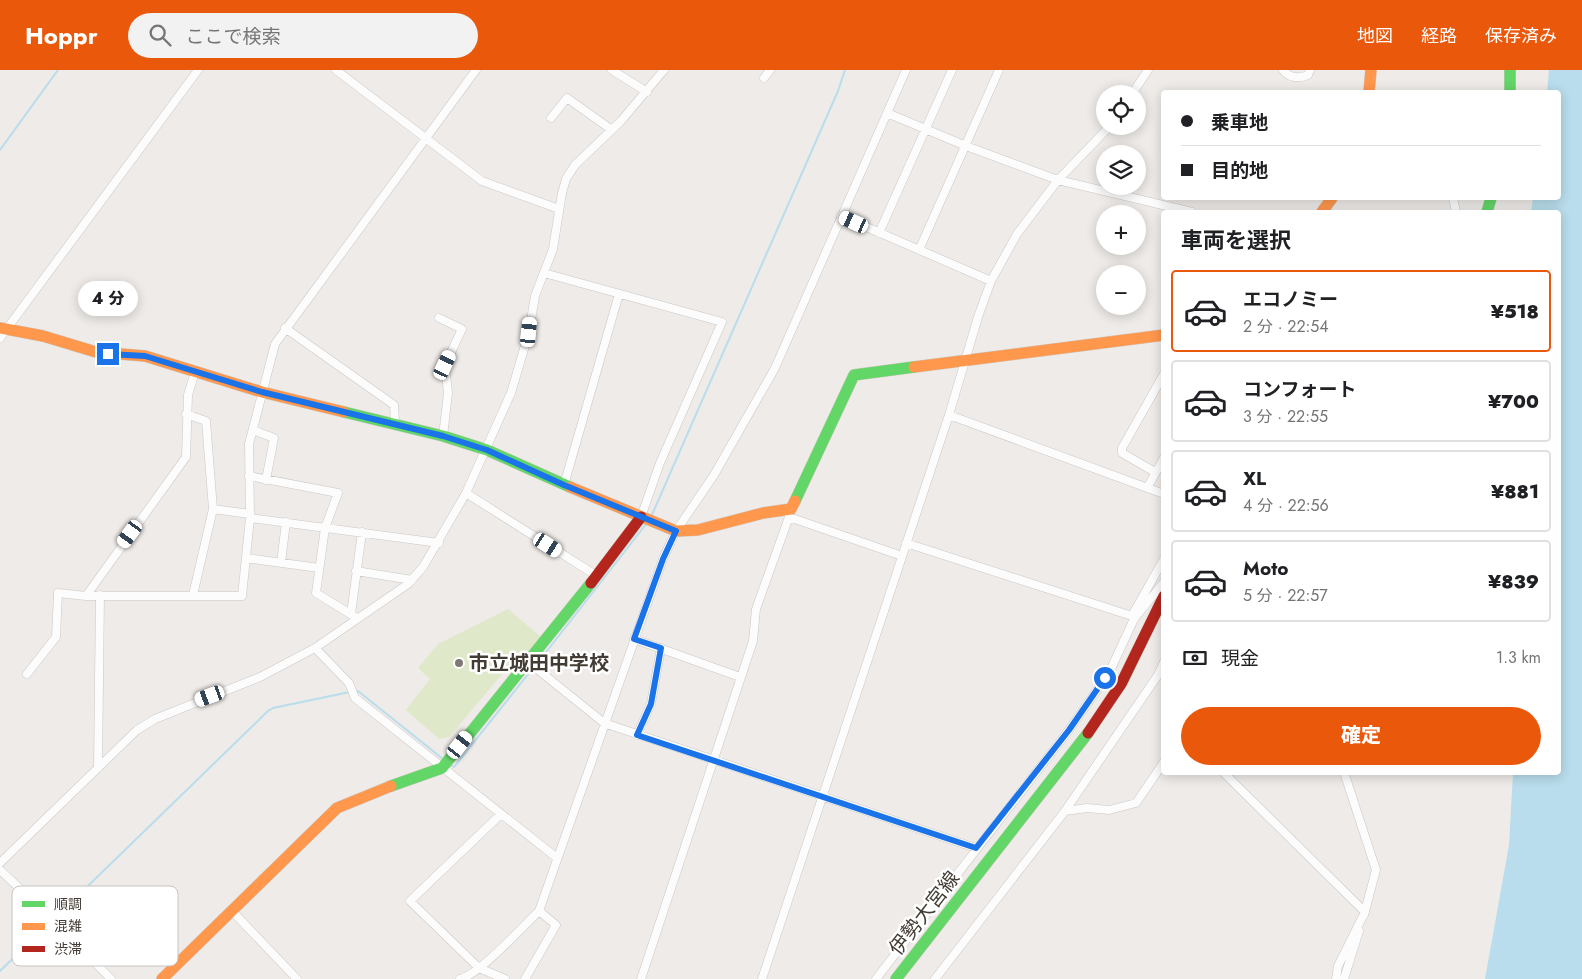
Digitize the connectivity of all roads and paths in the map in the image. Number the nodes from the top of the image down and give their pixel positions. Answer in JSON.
{"nodes":[{"id":1,"x":198,"y":70,"type":"edge"},
{"id":2,"x":336,"y":70,"type":"edge"},
{"id":3,"x":476,"y":70,"type":"edge"},
{"id":4,"x":612,"y":70,"type":"edge"},
{"id":5,"x":664,"y":70,"type":"edge"},
{"id":6,"x":770,"y":70,"type":"edge"},
{"id":7,"x":906,"y":70,"type":"edge"},
{"id":8,"x":952,"y":70,"type":"edge"},
{"id":9,"x":998,"y":70,"type":"edge"},
{"id":10,"x":1148,"y":70,"type":"edge"},
{"id":11,"x":1283,"y":70,"type":"edge"},
{"id":12,"x":1310,"y":70,"type":"edge"},
{"id":13,"x":1371,"y":70,"type":"edge"},
{"id":14,"x":1510,"y":70,"type":"edge"},
{"id":15,"x":764,"y":78,"type":"dead end"},
{"id":16,"x":1138,"y":85,"type":"edge"},
{"id":17,"x":1369,"y":90,"type":"edge"},
{"id":18,"x":1510,"y":90,"type":"edge"},
{"id":19,"x":647,"y":92,"type":"junction"},
{"id":20,"x":887,"y":113,"type":"junction"},
{"id":21,"x":551,"y":118,"type":"dead end"},
{"id":22,"x":926,"y":129,"type":"junction"},
{"id":23,"x":612,"y":130,"type":"junction"},
{"id":24,"x":1101,"y":135,"type":"edge"},
{"id":25,"x":426,"y":137,"type":"junction"},
{"id":26,"x":966,"y":146,"type":"junction"},
{"id":27,"x":1058,"y":180,"type":"junction"},
{"id":28,"x":559,"y":210,"type":"junction"},
{"id":29,"x":1184,"y":210,"type":"edge"},
{"id":30,"x":841,"y":216,"type":"junction"},
{"id":31,"x":880,"y":233,"type":"junction"},
{"id":32,"x":919,"y":250,"type":"junction"},
{"id":33,"x":544,"y":273,"type":"junction"},
{"id":34,"x":991,"y":281,"type":"junction"},
{"id":35,"x":619,"y":294,"type":"junction"},
{"id":36,"x":439,"y":318,"type":"dead end"},
{"id":37,"x":285,"y":328,"type":"junction"},
{"id":38,"x":2,"y":331,"type":"edge"},
{"id":39,"x":1161,"y":335,"type":"edge"},
{"id":40,"x":966,"y":360,"type":"junction"},
{"id":41,"x":195,"y":372,"type":"junction"},
{"id":42,"x":1161,"y":379,"type":"edge"},
{"id":43,"x":262,"y":392,"type":"junction"},
{"id":44,"x":186,"y":414,"type":"junction"},
{"id":45,"x":950,"y":415,"type":"junction"},
{"id":46,"x":395,"y":422,"type":"junction"},
{"id":47,"x":253,"y":430,"type":"junction"},
{"id":48,"x":443,"y":436,"type":"junction"},
{"id":49,"x":487,"y":450,"type":"junction"},
{"id":50,"x":1161,"y":463,"type":"edge"},
{"id":51,"x":1155,"y":472,"type":"junction"},
{"id":52,"x":250,"y":476,"type":"junction"},
{"id":53,"x":266,"y":480,"type":"junction"},
{"id":54,"x":564,"y":485,"type":"junction"},
{"id":55,"x":1147,"y":488,"type":"junction"},
{"id":56,"x":466,"y":493,"type":"junction"},
{"id":57,"x":1161,"y":493,"type":"edge"},
{"id":58,"x":213,"y":509,"type":"junction"},
{"id":59,"x":789,"y":514,"type":"junction"},
{"id":60,"x":250,"y":516,"type":"junction"},
{"id":61,"x":647,"y":519,"type":"junction"},
{"id":62,"x":286,"y":522,"type":"junction"},
{"id":63,"x":325,"y":528,"type":"junction"},
{"id":64,"x":676,"y":531,"type":"junction"},
{"id":65,"x":362,"y":532,"type":"junction"},
{"id":66,"x":438,"y":543,"type":"junction"},
{"id":67,"x":906,"y":543,"type":"junction"},
{"id":68,"x":902,"y":556,"type":"junction"},
{"id":69,"x":246,"y":558,"type":"junction"},
{"id":70,"x":281,"y":563,"type":"junction"},
{"id":71,"x":1161,"y":565,"type":"edge"},
{"id":72,"x":319,"y":568,"type":"junction"},
{"id":73,"x":356,"y":571,"type":"junction"},
{"id":74,"x":596,"y":576,"type":"junction"},
{"id":75,"x":412,"y":580,"type":"junction"},
{"id":76,"x":1161,"y":585,"type":"edge"},
{"id":77,"x":100,"y":595,"type":"junction"},
{"id":78,"x":193,"y":595,"type":"junction"},
{"id":79,"x":86,"y":596,"type":"junction"},
{"id":80,"x":1161,"y":602,"type":"edge"},
{"id":81,"x":354,"y":616,"type":"junction"},
{"id":82,"x":1133,"y":618,"type":"junction"},
{"id":83,"x":634,"y":639,"type":"junction"},
{"id":84,"x":316,"y":648,"type":"junction"},
{"id":85,"x":661,"y":648,"type":"junction"},
{"id":86,"x":529,"y":663,"type":"junction"},
{"id":87,"x":1161,"y":668,"type":"edge"},
{"id":88,"x":27,"y":674,"type":"dead end"},
{"id":89,"x":740,"y":677,"type":"junction"},
{"id":90,"x":604,"y":723,"type":"junction"},
{"id":91,"x":637,"y":735,"type":"junction"},
{"id":92,"x":711,"y":760,"type":"junction"},
{"id":93,"x":445,"y":765,"type":"junction"},
{"id":94,"x":1161,"y":766,"type":"edge"},
{"id":95,"x":98,"y":768,"type":"junction"},
{"id":96,"x":1226,"y":775,"type":"edge"},
{"id":97,"x":1345,"y":775,"type":"edge"},
{"id":98,"x":822,"y":797,"type":"junction"},
{"id":99,"x":1065,"y":811,"type":"junction"},
{"id":100,"x":501,"y":814,"type":"junction"},
{"id":101,"x":976,"y":848,"type":"junction"},
{"id":102,"x":557,"y":858,"type":"junction"},
{"id":103,"x":0,"y":863,"type":"edge"},
{"id":104,"x":0,"y":870,"type":"edge"},
{"id":105,"x":17,"y":886,"type":"edge"},
{"id":106,"x":232,"y":911,"type":"junction"},
{"id":107,"x":539,"y":911,"type":"junction"},
{"id":108,"x":1365,"y":912,"type":"junction"},
{"id":109,"x":178,"y":963,"type":"edge"},
{"id":110,"x":98,"y":966,"type":"edge"},
{"id":111,"x":175,"y":966,"type":"edge"},
{"id":112,"x":479,"y":968,"type":"junction"},
{"id":113,"x":111,"y":979,"type":"edge"},
{"id":114,"x":162,"y":979,"type":"edge"},
{"id":115,"x":297,"y":979,"type":"edge"},
{"id":116,"x":460,"y":979,"type":"edge"},
{"id":117,"x":505,"y":979,"type":"edge"},
{"id":118,"x":525,"y":979,"type":"edge"},
{"id":119,"x":641,"y":979,"type":"edge"},
{"id":120,"x":762,"y":979,"type":"edge"},
{"id":121,"x":876,"y":979,"type":"edge"},
{"id":122,"x":896,"y":979,"type":"edge"},
{"id":123,"x":935,"y":979,"type":"edge"},
{"id":124,"x":1336,"y":979,"type":"edge"},
{"id":125,"x":1344,"y":979,"type":"edge"}],
"edges":[{"from":1,"to":38,"type":"street"},
{"from":2,"to":25,"type":"street"},
{"from":3,"to":25,"type":"street"},
{"from":4,"to":19,"type":"street"},
{"from":5,"to":19,"type":"street"},
{"from":6,"to":15,"type":"street"},
{"from":7,"to":20,"type":"street"},
{"from":8,"to":22,"type":"street"},
{"from":9,"to":26,"type":"street"},
{"from":10,"to":16,"type":"street"},
{"from":11,"to":12,"type":"street"},
{"from":13,"to":17,"type":"street"},
{"from":14,"to":18,"type":"street"},
{"from":19,"to":23,"type":"street"},
{"from":20,"to":22,"type":"street"},
{"from":20,"to":30,"type":"street"},
{"from":21,"to":23,"type":"street"},
{"from":22,"to":26,"type":"street"},
{"from":22,"to":31,"type":"street"},
{"from":23,"to":28,"type":"street"},
{"from":24,"to":27,"type":"street"},
{"from":25,"to":28,"type":"street"},
{"from":25,"to":37,"type":"street"},
{"from":26,"to":27,"type":"street"},
{"from":26,"to":32,"type":"street"},
{"from":27,"to":29,"type":"street"},
{"from":27,"to":34,"type":"street"},
{"from":28,"to":33,"type":"street"},
{"from":30,"to":31,"type":"street"},
{"from":30,"to":64,"type":"street"},
{"from":31,"to":32,"type":"street"},
{"from":32,"to":34,"type":"street"},
{"from":33,"to":35,"type":"street"},
{"from":33,"to":49,"type":"street"},
{"from":34,"to":40,"type":"street"},
{"from":35,"to":54,"type":"street"},
{"from":35,"to":61,"type":"street"},
{"from":36,"to":48,"type":"street"},
{"from":37,"to":43,"type":"street"},
{"from":37,"to":46,"type":"street"},
{"from":38,"to":41,"type":"street"},
{"from":39,"to":40,"type":"street"},
{"from":40,"to":45,"type":"street"},
{"from":40,"to":59,"type":"street"},
{"from":41,"to":43,"type":"street"},
{"from":41,"to":44,"type":"street"},
{"from":42,"to":51,"type":"street"},
{"from":43,"to":46,"type":"street"},
{"from":43,"to":47,"type":"street"},
{"from":44,"to":58,"type":"street"},
{"from":44,"to":79,"type":"street"},
{"from":45,"to":55,"type":"street"},
{"from":45,"to":67,"type":"street"},
{"from":46,"to":48,"type":"street"},
{"from":47,"to":52,"type":"street"},
{"from":47,"to":53,"type":"street"},
{"from":48,"to":49,"type":"street"},
{"from":49,"to":54,"type":"street"},
{"from":49,"to":56,"type":"street"},
{"from":50,"to":51,"type":"street"},
{"from":51,"to":55,"type":"street"},
{"from":52,"to":53,"type":"street"},
{"from":52,"to":60,"type":"street"},
{"from":53,"to":63,"type":"street"},
{"from":54,"to":61,"type":"street"},
{"from":55,"to":57,"type":"street"},
{"from":56,"to":66,"type":"street"},
{"from":56,"to":74,"type":"street"},
{"from":58,"to":60,"type":"street"},
{"from":58,"to":78,"type":"street"},
{"from":59,"to":64,"type":"street"},
{"from":59,"to":68,"type":"street"},
{"from":59,"to":89,"type":"street"},
{"from":60,"to":62,"type":"street"},
{"from":60,"to":69,"type":"street"},
{"from":61,"to":64,"type":"street"},
{"from":61,"to":74,"type":"street"},
{"from":62,"to":63,"type":"street"},
{"from":62,"to":70,"type":"street"},
{"from":63,"to":65,"type":"street"},
{"from":63,"to":72,"type":"street"},
{"from":64,"to":83,"type":"street"},
{"from":65,"to":66,"type":"street"},
{"from":65,"to":73,"type":"street"},
{"from":66,"to":75,"type":"street"},
{"from":67,"to":68,"type":"street"},
{"from":67,"to":82,"type":"street"},
{"from":68,"to":98,"type":"street"},
{"from":69,"to":70,"type":"street"},
{"from":69,"to":78,"type":"street"},
{"from":70,"to":72,"type":"street"},
{"from":71,"to":82,"type":"street"},
{"from":72,"to":81,"type":"street"},
{"from":73,"to":75,"type":"street"},
{"from":73,"to":81,"type":"street"},
{"from":74,"to":86,"type":"street"},
{"from":75,"to":81,"type":"street"},
{"from":76,"to":82,"type":"street"},
{"from":77,"to":78,"type":"street"},
{"from":77,"to":79,"type":"street"},
{"from":77,"to":95,"type":"street"},
{"from":79,"to":88,"type":"street"},
{"from":80,"to":122,"type":"street","name":"伊勢大宮線"},
{"from":81,"to":84,"type":"street"},
{"from":82,"to":101,"type":"street"},
{"from":83,"to":85,"type":"street"},
{"from":83,"to":90,"type":"street"},
{"from":84,"to":93,"type":"street"},
{"from":84,"to":95,"type":"street"},
{"from":85,"to":89,"type":"street"},
{"from":85,"to":91,"type":"street"},
{"from":86,"to":90,"type":"street"},
{"from":86,"to":93,"type":"street"},
{"from":87,"to":99,"type":"street"},
{"from":89,"to":92,"type":"street"},
{"from":90,"to":91,"type":"street"},
{"from":90,"to":102,"type":"street"},
{"from":91,"to":92,"type":"street"},
{"from":92,"to":98,"type":"street"},
{"from":92,"to":119,"type":"street"},
{"from":93,"to":100,"type":"street"},
{"from":93,"to":106,"type":"street"},
{"from":94,"to":99,"type":"street"},
{"from":95,"to":103,"type":"street"},
{"from":96,"to":108,"type":"street"},
{"from":97,"to":108,"type":"street"},
{"from":98,"to":101,"type":"street"},
{"from":98,"to":120,"type":"street"},
{"from":99,"to":123,"type":"street"},
{"from":100,"to":102,"type":"street"},
{"from":100,"to":112,"type":"street"},
{"from":101,"to":121,"type":"street"},
{"from":102,"to":107,"type":"street"},
{"from":104,"to":105,"type":"street"},
{"from":106,"to":109,"type":"street"},
{"from":106,"to":115,"type":"street"},
{"from":107,"to":112,"type":"street"},
{"from":107,"to":118,"type":"street"},
{"from":108,"to":124,"type":"street"},
{"from":108,"to":125,"type":"street"},
{"from":110,"to":113,"type":"street"},
{"from":111,"to":114,"type":"street"},
{"from":112,"to":116,"type":"street"},
{"from":112,"to":117,"type":"street"}]}
